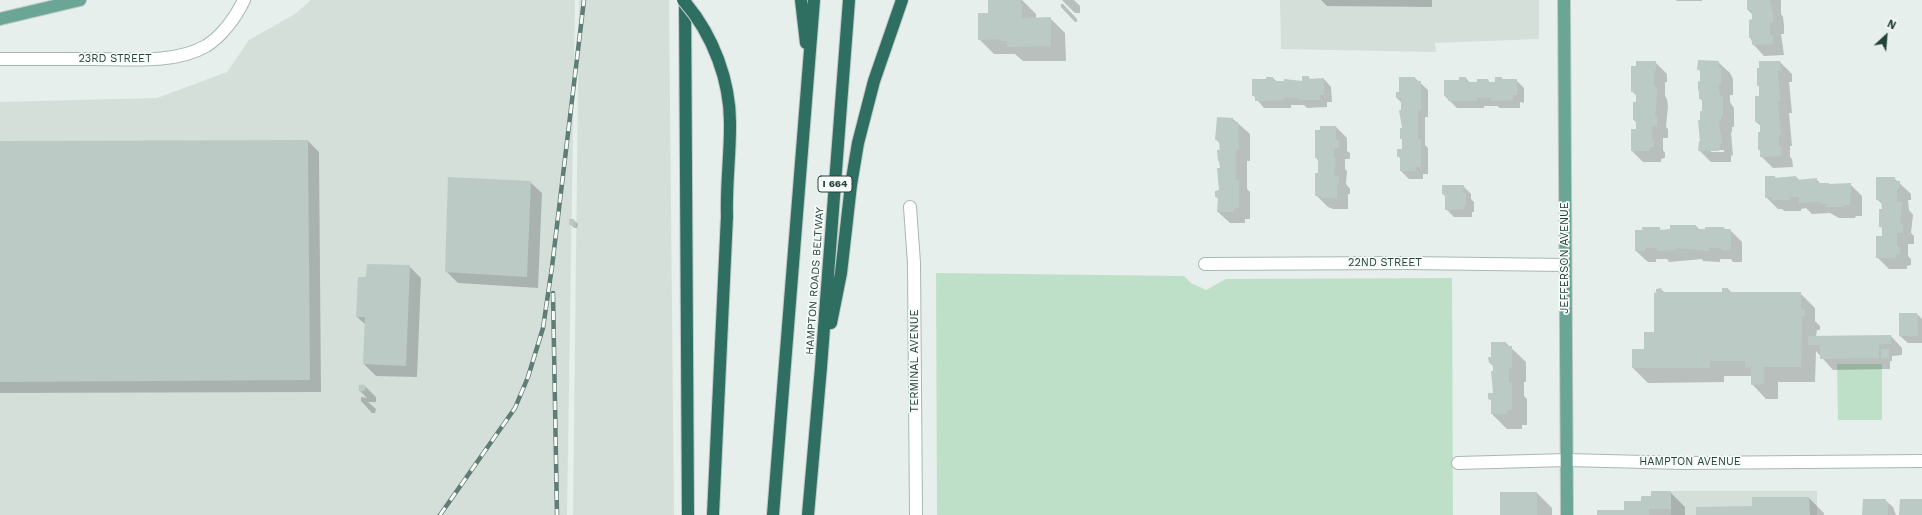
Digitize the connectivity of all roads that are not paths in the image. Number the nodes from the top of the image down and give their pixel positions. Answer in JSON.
{"nodes":[{"id":1,"x":80,"y":0,"type":"edge"},
{"id":2,"x":244,"y":0,"type":"edge"},
{"id":3,"x":684,"y":0,"type":"edge"},
{"id":4,"x":801,"y":0,"type":"edge"},
{"id":5,"x":814,"y":0,"type":"edge"},
{"id":6,"x":849,"y":0,"type":"edge"},
{"id":7,"x":902,"y":0,"type":"edge"},
{"id":8,"x":1564,"y":0,"type":"edge"},
{"id":9,"x":0,"y":19,"type":"edge"},
{"id":10,"x":0,"y":58,"type":"edge"},
{"id":11,"x":809,"y":73,"type":"junction"},
{"id":12,"x":910,"y":207,"type":"dead end"},
{"id":13,"x":1206,"y":264,"type":"dead end"},
{"id":14,"x":1565,"y":265,"type":"junction"},
{"id":15,"x":821,"y":367,"type":"junction"},
{"id":16,"x":1567,"y":460,"type":"junction"},
{"id":17,"x":1922,"y":461,"type":"edge"},
{"id":18,"x":1458,"y":463,"type":"dead end"},
{"id":19,"x":688,"y":515,"type":"edge"},
{"id":20,"x":714,"y":515,"type":"edge"},
{"id":21,"x":773,"y":515,"type":"edge"},
{"id":22,"x":808,"y":515,"type":"edge"},
{"id":23,"x":916,"y":515,"type":"edge"},
{"id":24,"x":1568,"y":515,"type":"edge"}],
"edges":[{"from":1,"to":9,"type":"main road"},
{"from":2,"to":10,"type":"street","name":"23RD STREET"},
{"from":3,"to":19,"type":"highway"},
{"from":3,"to":20,"type":"highway","bridge":true},
{"from":4,"to":11,"type":"highway"},
{"from":5,"to":11,"type":"highway","name":"HAMPTON ROADS BELTWAY"},
{"from":6,"to":15,"type":"highway","name":"HAMPTON ROADS BELTWAY","number":"I 664"},
{"from":7,"to":15,"type":"highway"},
{"from":8,"to":14,"type":"main road","name":"JEFFERSON AVENUE"},
{"from":11,"to":21,"type":"highway","name":"HAMPTON ROADS BELTWAY"},
{"from":12,"to":23,"type":"street","name":"TERMINAL AVENUE"},
{"from":13,"to":14,"type":"street","name":"22ND STREET"},
{"from":14,"to":16,"type":"main road","name":"JEFFERSON AVENUE"},
{"from":15,"to":22,"type":"highway","name":"HAMPTON ROADS BELTWAY","number":"I 664"},
{"from":16,"to":17,"type":"street","name":"HAMPTON AVENUE"},
{"from":16,"to":18,"type":"street","name":"HAMPTON AVENUE"},
{"from":16,"to":24,"type":"main road","name":"JEFFERSON AVENUE"}]}
